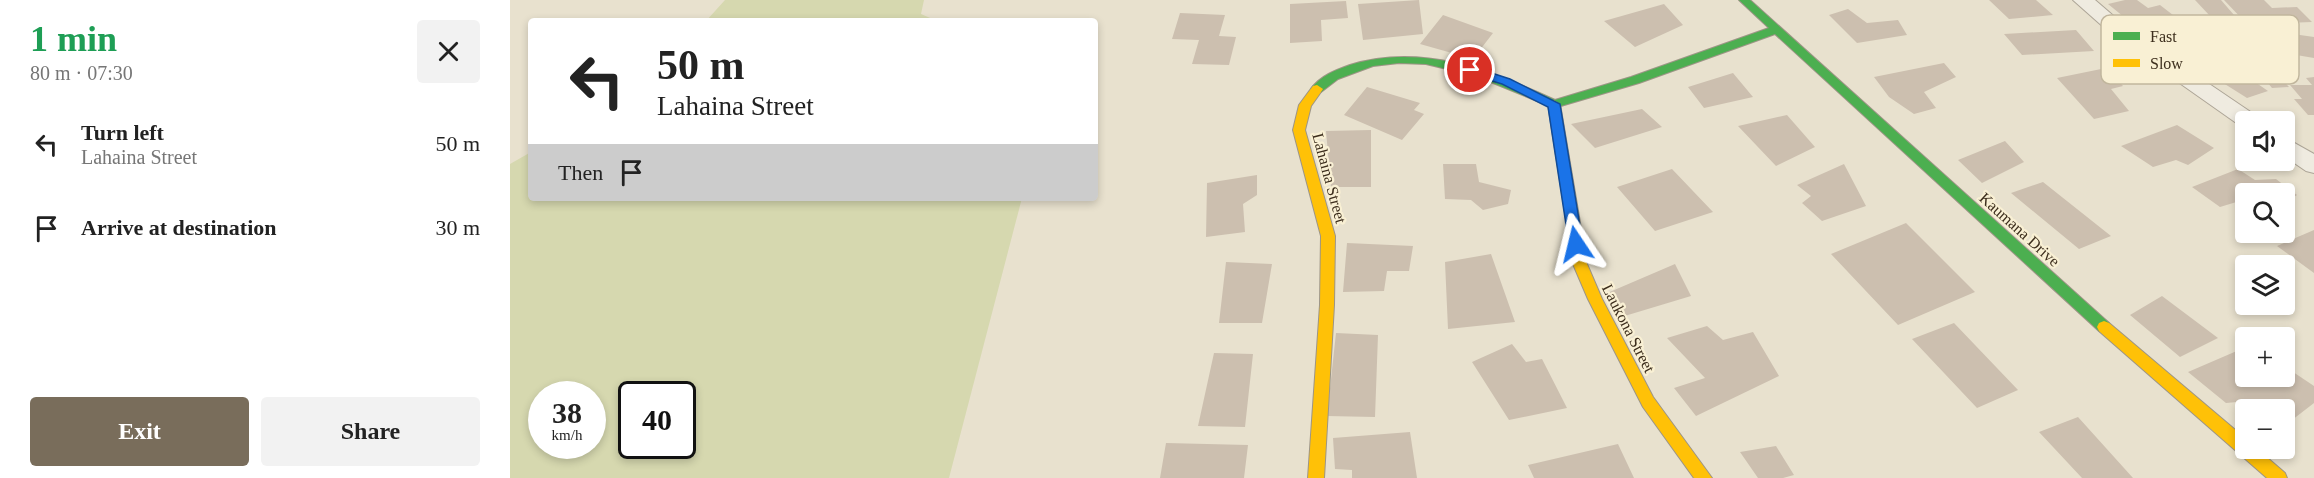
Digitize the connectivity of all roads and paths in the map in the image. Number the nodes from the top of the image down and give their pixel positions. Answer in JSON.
{"nodes":[{"id":1,"x":1744,"y":0,"type":"edge"},
{"id":2,"x":2083,"y":0,"type":"edge"},
{"id":3,"x":2101,"y":15,"type":"edge"},
{"id":4,"x":1775,"y":30,"type":"junction"},
{"id":5,"x":2195,"y":84,"type":"edge"},
{"id":6,"x":1554,"y":104,"type":"junction"},
{"id":7,"x":2235,"y":112,"type":"edge"},
{"id":8,"x":2295,"y":152,"type":"edge"},
{"id":9,"x":2314,"y":165,"type":"edge"},
{"id":10,"x":1316,"y":478,"type":"edge"},
{"id":11,"x":1704,"y":478,"type":"edge"},
{"id":12,"x":2279,"y":478,"type":"edge"}],
"edges":[{"from":1,"to":4,"type":"street","name":"Kaumana Drive"},
{"from":2,"to":3,"type":"street"},
{"from":4,"to":6,"type":"street"},
{"from":4,"to":12,"type":"street","name":"Kaumana Drive"},
{"from":5,"to":7,"type":"street"},
{"from":6,"to":10,"type":"street","name":"Lahaina Street"},
{"from":6,"to":11,"type":"street","name":"Laukona Street"},
{"from":8,"to":9,"type":"street"}]}
